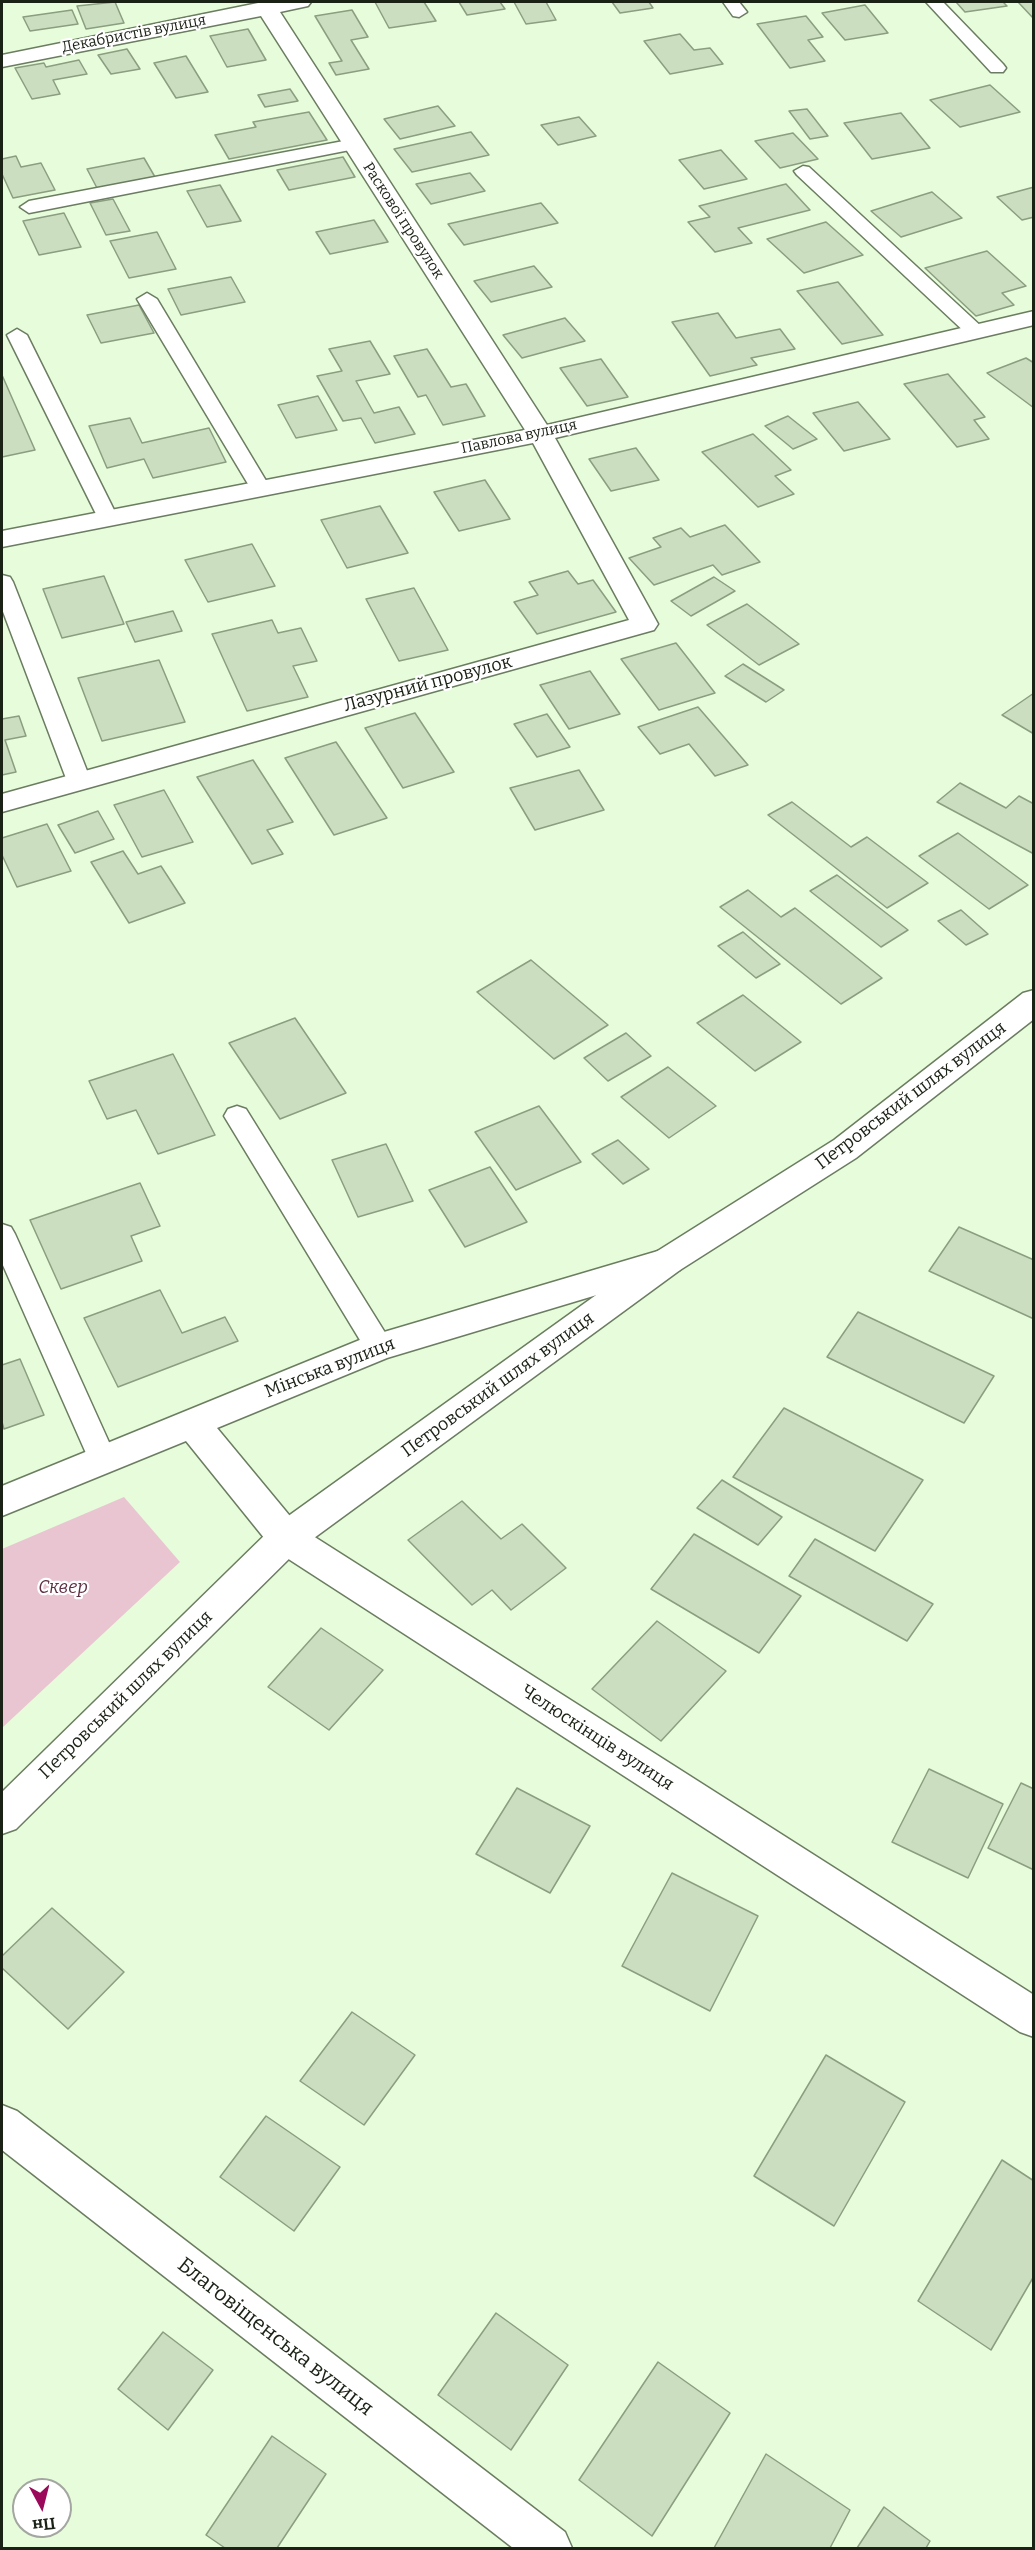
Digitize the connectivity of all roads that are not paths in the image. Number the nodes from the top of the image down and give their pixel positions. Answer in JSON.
{"nodes":[{"id":1,"x":301,"y":2,"type":"edge"},
{"id":2,"x":934,"y":2,"type":"edge"},
{"id":3,"x":266,"y":7,"type":"junction"},
{"id":4,"x":2,"y":61,"type":"edge"},
{"id":5,"x":997,"y":68,"type":"dead end"},
{"id":6,"x":354,"y":144,"type":"junction"},
{"id":7,"x":803,"y":171,"type":"dead end"},
{"id":8,"x":29,"y":207,"type":"dead end"},
{"id":9,"x":147,"y":299,"type":"dead end"},
{"id":10,"x":1034,"y":318,"type":"edge"},
{"id":11,"x":976,"y":332,"type":"junction"},
{"id":12,"x":17,"y":335,"type":"dead end"},
{"id":13,"x":540,"y":434,"type":"junction"},
{"id":14,"x":261,"y":489,"type":"junction"},
{"id":15,"x":108,"y":518,"type":"junction"},
{"id":16,"x":2,"y":539,"type":"edge"},
{"id":17,"x":2,"y":582,"type":"edge"},
{"id":18,"x":79,"y":781,"type":"junction"},
{"id":19,"x":2,"y":803,"type":"edge"},
{"id":20,"x":1029,"y":1012,"type":"edge"},
{"id":21,"x":237,"y":1116,"type":"dead end"},
{"id":22,"x":2,"y":1234,"type":"edge"},
{"id":23,"x":668,"y":1261,"type":"junction"},
{"id":24,"x":379,"y":1347,"type":"junction"},
{"id":25,"x":192,"y":1424,"type":"junction"},
{"id":26,"x":103,"y":1460,"type":"junction"},
{"id":27,"x":2,"y":1501,"type":"edge"},
{"id":28,"x":286,"y":1538,"type":"junction"},
{"id":29,"x":2,"y":1816,"type":"edge"},
{"id":30,"x":1034,"y":2018,"type":"edge"},
{"id":31,"x":2,"y":2125,"type":"edge"},
{"id":32,"x":549,"y":2548,"type":"edge"}],
"edges":[{"from":1,"to":3,"type":"street","name":"Декабристів вулиця"},
{"from":2,"to":5,"type":"lane"},
{"from":3,"to":4,"type":"street","name":"Декабристів вулиця"},
{"from":3,"to":6,"type":"street","name":"Раскової провулок"},
{"from":6,"to":8,"type":"lane"},
{"from":6,"to":13,"type":"street","name":"Раскової провулок"},
{"from":7,"to":11,"type":"lane"},
{"from":9,"to":14,"type":"lane"},
{"from":10,"to":11,"type":"street","name":"Павлова вулиця"},
{"from":11,"to":13,"type":"street","name":"Павлова вулиця"},
{"from":12,"to":15,"type":"lane"},
{"from":13,"to":14,"type":"street","name":"Павлова вулиця"},
{"from":13,"to":18,"type":"street","name":"Лазурний провулок"},
{"from":14,"to":15,"type":"street","name":"Павлова вулиця"},
{"from":15,"to":16,"type":"street","name":"Павлова вулиця"},
{"from":17,"to":18,"type":"lane"},
{"from":18,"to":19,"type":"street","name":"Лазурний провулок"},
{"from":20,"to":23,"type":"street","name":"Петровський шлях вулиця"},
{"from":21,"to":24,"type":"lane"},
{"from":22,"to":26,"type":"lane"},
{"from":23,"to":24,"type":"street","name":"Мінська вулиця"},
{"from":23,"to":28,"type":"street","name":"Петровський шлях вулиця"},
{"from":24,"to":25,"type":"street","name":"Мінська вулиця"},
{"from":25,"to":26,"type":"street","name":"Мінська вулиця"},
{"from":25,"to":28,"type":"street","name":"Челюскінців вулиця"},
{"from":26,"to":27,"type":"street","name":"Мінська вулиця"},
{"from":28,"to":29,"type":"street","name":"Петровський шлях вулиця"},
{"from":28,"to":30,"type":"street","name":"Челюскінців вулиця"},
{"from":31,"to":32,"type":"street","name":"Благовіщенська вулиця"}]}
